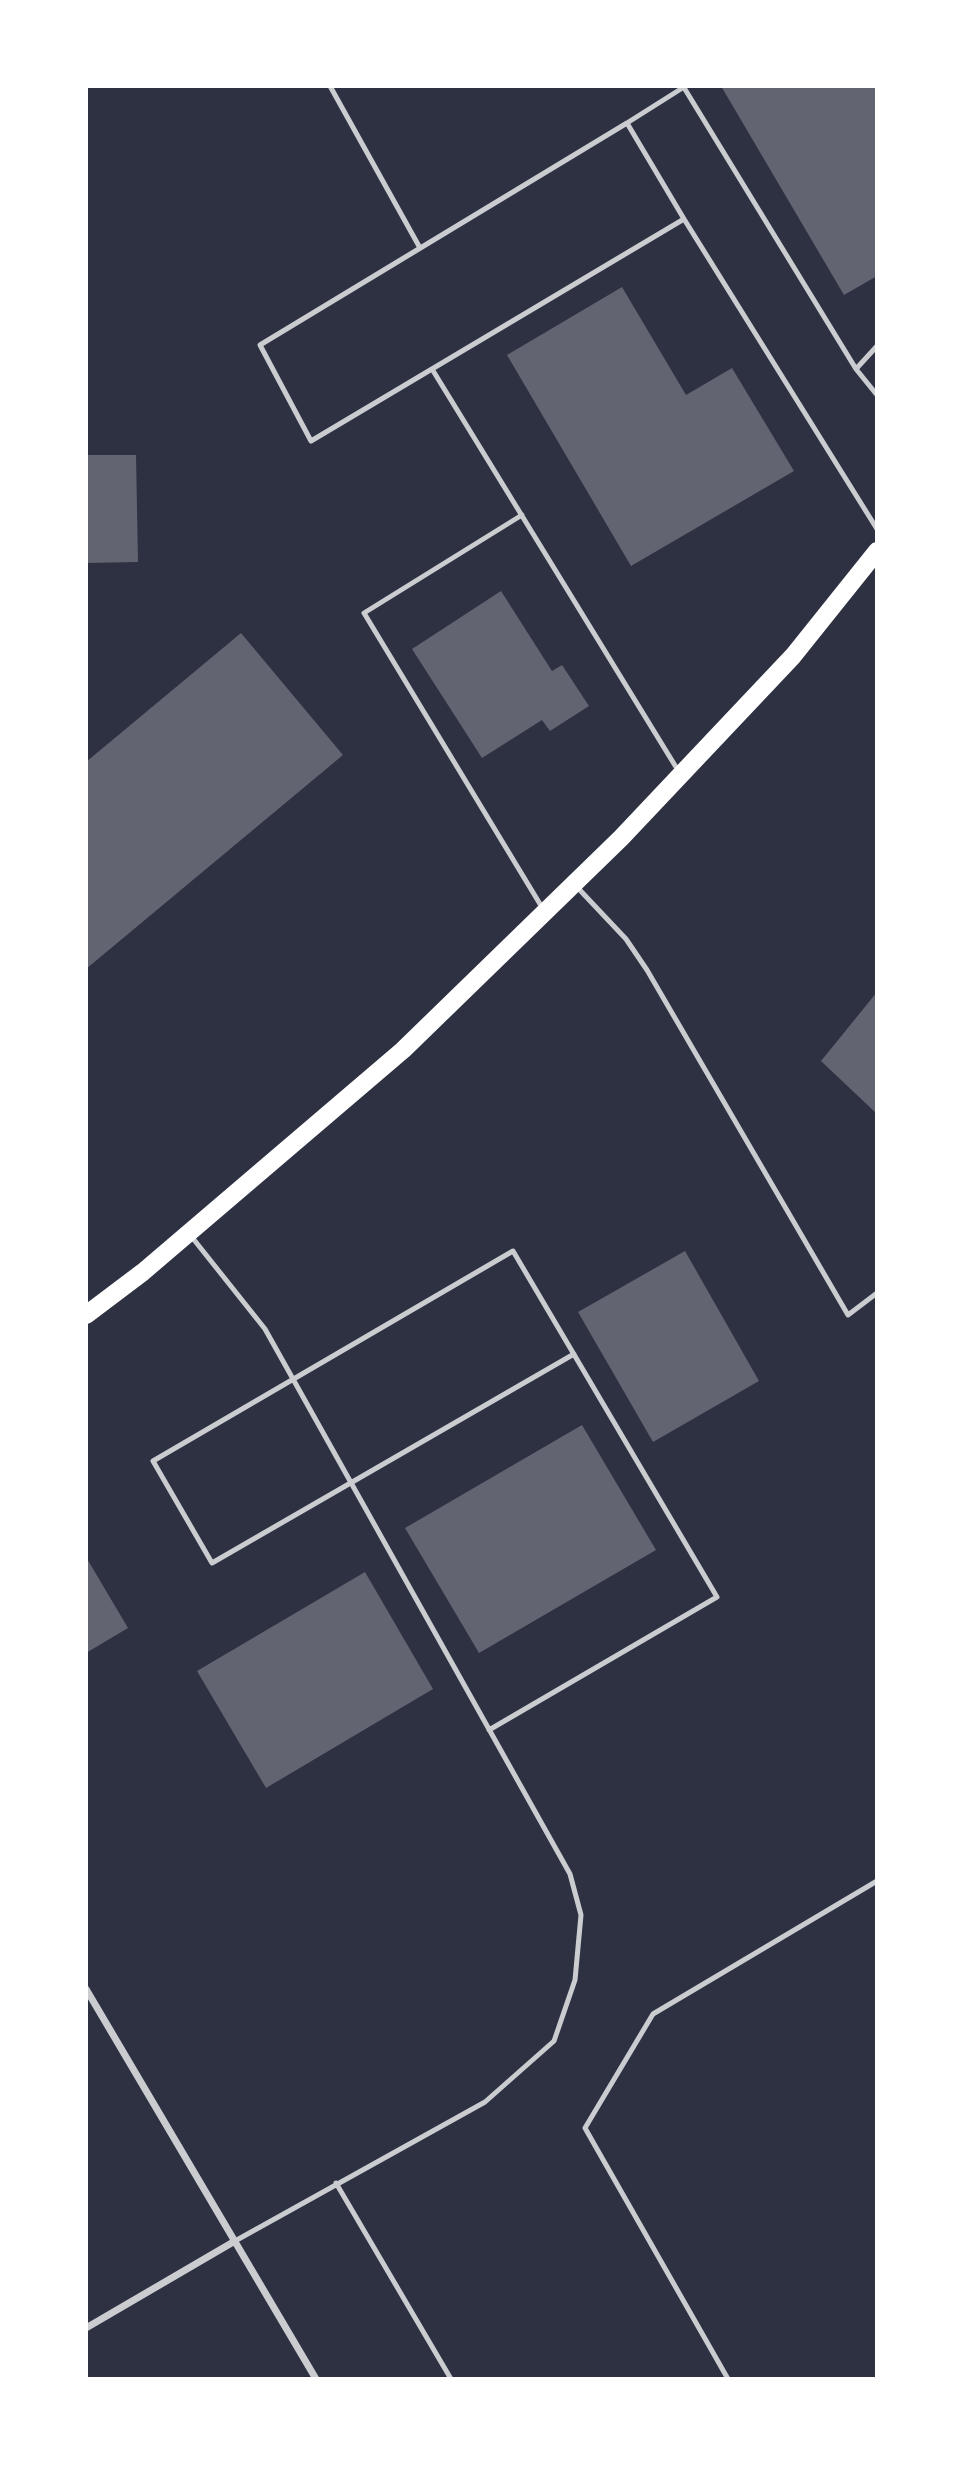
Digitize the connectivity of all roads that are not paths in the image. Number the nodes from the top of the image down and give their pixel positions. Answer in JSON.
{"nodes":[{"id":1,"x":330,"y":86,"type":"edge"},
{"id":2,"x":683,"y":86,"type":"edge"},
{"id":3,"x":627,"y":123,"type":"junction"},
{"id":4,"x":684,"y":219,"type":"junction"},
{"id":5,"x":421,"y":248,"type":"junction"},
{"id":6,"x":877,"y":346,"type":"edge"},
{"id":7,"x":432,"y":369,"type":"junction"},
{"id":8,"x":856,"y":369,"type":"junction"},
{"id":9,"x":877,"y":395,"type":"edge"},
{"id":10,"x":522,"y":515,"type":"junction"},
{"id":11,"x":877,"y":529,"type":"edge"},
{"id":12,"x":877,"y":551,"type":"edge"},
{"id":13,"x":681,"y":775,"type":"junction"},
{"id":14,"x":574,"y":884,"type":"junction"},
{"id":15,"x":545,"y":912,"type":"junction"},
{"id":16,"x":189,"y":1233,"type":"junction"},
{"id":17,"x":877,"y":1293,"type":"edge"},
{"id":18,"x":86,"y":1315,"type":"edge"},
{"id":19,"x":573,"y":1354,"type":"junction"},
{"id":20,"x":293,"y":1377,"type":"junction"},
{"id":21,"x":351,"y":1481,"type":"junction"},
{"id":22,"x":489,"y":1730,"type":"junction"},
{"id":23,"x":877,"y":1881,"type":"edge"},
{"id":24,"x":86,"y":1989,"type":"edge"},
{"id":25,"x":336,"y":2183,"type":"junction"},
{"id":26,"x":235,"y":2241,"type":"junction"},
{"id":27,"x":86,"y":2328,"type":"edge"},
{"id":28,"x":316,"y":2379,"type":"edge"},
{"id":29,"x":452,"y":2379,"type":"edge"},
{"id":30,"x":727,"y":2379,"type":"edge"}],
"edges":[{"from":1,"to":5,"type":"lane"},
{"from":2,"to":3,"type":"lane"},
{"from":2,"to":8,"type":"lane"},
{"from":3,"to":4,"type":"lane"},
{"from":3,"to":5,"type":"lane"},
{"from":4,"to":7,"type":"lane"},
{"from":4,"to":11,"type":"lane"},
{"from":5,"to":7,"type":"lane"},
{"from":6,"to":8,"type":"lane"},
{"from":7,"to":10,"type":"lane"},
{"from":8,"to":9,"type":"lane"},
{"from":10,"to":13,"type":"lane"},
{"from":10,"to":15,"type":"lane"},
{"from":12,"to":13,"type":"main road"},
{"from":13,"to":14,"type":"main road"},
{"from":14,"to":15,"type":"main road"},
{"from":14,"to":17,"type":"lane"},
{"from":15,"to":16,"type":"main road"},
{"from":16,"to":18,"type":"main road"},
{"from":16,"to":20,"type":"lane"},
{"from":19,"to":20,"type":"lane"},
{"from":19,"to":21,"type":"lane"},
{"from":19,"to":22,"type":"lane"},
{"from":20,"to":21,"type":"lane"},
{"from":20,"to":21,"type":"lane"},
{"from":21,"to":22,"type":"lane"},
{"from":22,"to":25,"type":"lane"},
{"from":23,"to":30,"type":"lane"},
{"from":24,"to":26,"type":"street"},
{"from":25,"to":26,"type":"lane"},
{"from":25,"to":29,"type":"lane"},
{"from":26,"to":27,"type":"street"},
{"from":26,"to":28,"type":"street"}]}
